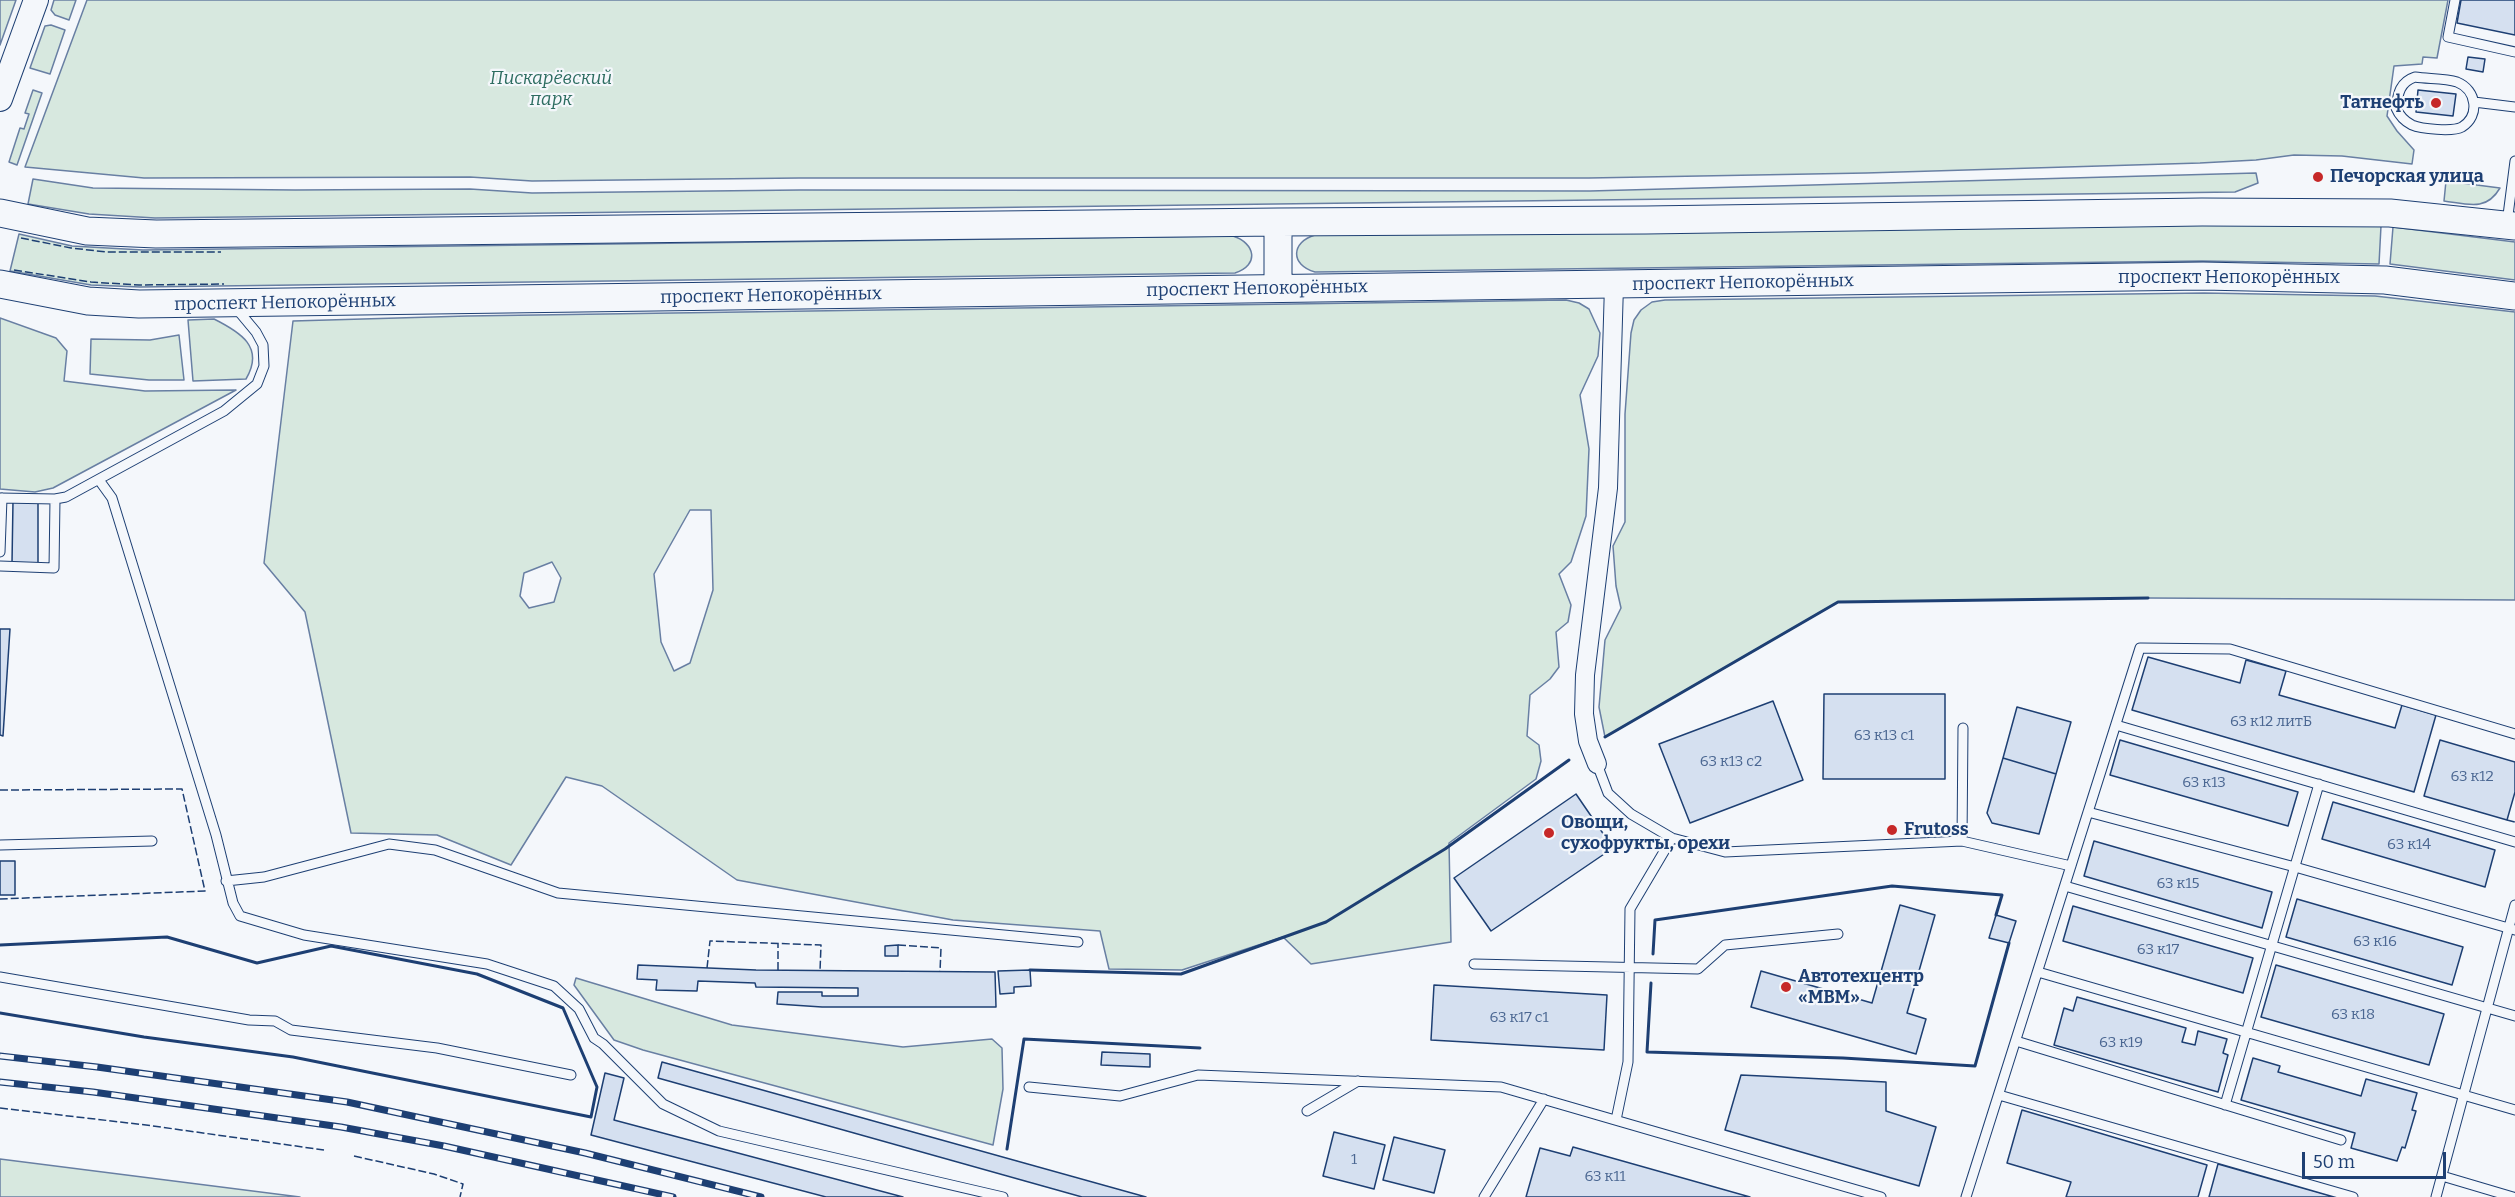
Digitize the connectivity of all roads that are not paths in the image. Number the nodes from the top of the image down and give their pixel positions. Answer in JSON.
{"nodes":[{"id":1,"x":36,"y":0,"type":"edge"},
{"id":2,"x":2455,"y":0,"type":"edge"},
{"id":3,"x":2515,"y":52,"type":"edge"},
{"id":4,"x":0,"y":99,"type":"edge"},
{"id":5,"x":2474,"y":102,"type":"junction"},
{"id":6,"x":2515,"y":107,"type":"edge"},
{"id":7,"x":2515,"y":161,"type":"edge"},
{"id":8,"x":0,"y":213,"type":"edge"},
{"id":9,"x":1278,"y":222,"type":"junction"},
{"id":10,"x":2511,"y":226,"type":"edge"},
{"id":11,"x":0,"y":284,"type":"edge"},
{"id":12,"x":1614,"y":285,"type":"junction"},
{"id":13,"x":1278,"y":288,"type":"junction"},
{"id":14,"x":2515,"y":296,"type":"edge"},
{"id":15,"x":233,"y":304,"type":"junction"},
{"id":16,"x":99,"y":480,"type":"junction"},
{"id":17,"x":1,"y":498,"type":"edge"},
{"id":18,"x":55,"y":499,"type":"junction"},
{"id":19,"x":0,"y":552,"type":"edge"},
{"id":20,"x":0,"y":566,"type":"edge"},
{"id":21,"x":2116,"y":724,"type":"junction"},
{"id":22,"x":1963,"y":729,"type":"dead end"},
{"id":23,"x":2515,"y":734,"type":"edge"},
{"id":24,"x":1598,"y":764,"type":"joint"},
{"id":25,"x":2319,"y":784,"type":"junction"},
{"id":26,"x":2088,"y":813,"type":"junction"},
{"id":27,"x":1672,"y":838,"type":"junction"},
{"id":28,"x":152,"y":841,"type":"dead end"},
{"id":29,"x":1962,"y":842,"type":"junction"},
{"id":30,"x":2515,"y":842,"type":"edge"},
{"id":31,"x":0,"y":845,"type":"edge"},
{"id":32,"x":2071,"y":866,"type":"junction"},
{"id":33,"x":2295,"y":867,"type":"junction"},
{"id":34,"x":226,"y":881,"type":"junction"},
{"id":35,"x":2065,"y":886,"type":"junction"},
{"id":36,"x":2515,"y":906,"type":"edge"},
{"id":37,"x":2512,"y":929,"type":"edge"},
{"id":38,"x":1838,"y":934,"type":"dead end"},
{"id":39,"x":1078,"y":942,"type":"dead end"},
{"id":40,"x":2272,"y":945,"type":"junction"},
{"id":41,"x":1474,"y":964,"type":"dead end"},
{"id":42,"x":1629,"y":968,"type":"junction"},
{"id":43,"x":2038,"y":972,"type":"junction"},
{"id":44,"x":0,"y":977,"type":"edge"},
{"id":45,"x":2488,"y":1008,"type":"junction"},
{"id":46,"x":2515,"y":1016,"type":"edge"},
{"id":47,"x":2246,"y":1032,"type":"junction"},
{"id":48,"x":2016,"y":1041,"type":"junction"},
{"id":49,"x":571,"y":1075,"type":"dead end"},
{"id":50,"x":1358,"y":1081,"type":"junction"},
{"id":51,"x":1029,"y":1087,"type":"dead end"},
{"id":52,"x":1999,"y":1095,"type":"junction"},
{"id":53,"x":2464,"y":1095,"type":"junction"},
{"id":54,"x":1544,"y":1099,"type":"junction"},
{"id":55,"x":2225,"y":1105,"type":"junction"},
{"id":56,"x":2515,"y":1110,"type":"edge"},
{"id":57,"x":1307,"y":1111,"type":"dead end"},
{"id":58,"x":1616,"y":1120,"type":"junction"},
{"id":59,"x":2341,"y":1140,"type":"dead end"},
{"id":60,"x":2442,"y":1176,"type":"junction"},
{"id":61,"x":1003,"y":1197,"type":"edge"},
{"id":62,"x":1484,"y":1197,"type":"edge"},
{"id":63,"x":1881,"y":1197,"type":"edge"},
{"id":64,"x":1966,"y":1197,"type":"edge"},
{"id":65,"x":2353,"y":1197,"type":"edge"},
{"id":66,"x":2436,"y":1197,"type":"edge"},
{"id":67,"x":2513,"y":1197,"type":"edge"}],
"edges":[{"from":1,"to":4,"type":"street"},
{"from":2,"to":3,"type":"lane"},
{"from":5,"to":5,"type":"lane"},
{"from":5,"to":6,"type":"lane"},
{"from":7,"to":10,"type":"lane"},
{"from":8,"to":9,"type":"main road"},
{"from":9,"to":10,"type":"main road"},
{"from":9,"to":13,"type":"main road"},
{"from":11,"to":15,"type":"main road","name":"проспект Непокорённых"},
{"from":12,"to":13,"type":"main road","name":"проспект Непокорённых"},
{"from":12,"to":14,"type":"main road","name":"проспект Непокорённых"},
{"from":12,"to":24,"type":"street"},
{"from":13,"to":15,"type":"main road","name":"проспект Непокорённых"},
{"from":15,"to":16,"type":"lane"},
{"from":16,"to":18,"type":"lane"},
{"from":16,"to":34,"type":"lane"},
{"from":17,"to":18,"type":"lane"},
{"from":17,"to":19,"type":"lane"},
{"from":18,"to":20,"type":"lane"},
{"from":21,"to":23,"type":"lane"},
{"from":21,"to":25,"type":"lane"},
{"from":21,"to":26,"type":"lane"},
{"from":22,"to":29,"type":"lane"},
{"from":24,"to":27,"type":"lane"},
{"from":25,"to":30,"type":"lane"},
{"from":25,"to":33,"type":"lane"},
{"from":26,"to":32,"type":"lane"},
{"from":26,"to":33,"type":"lane"},
{"from":27,"to":29,"type":"lane"},
{"from":27,"to":42,"type":"lane"},
{"from":28,"to":31,"type":"lane"},
{"from":29,"to":32,"type":"lane"},
{"from":32,"to":35,"type":"lane"},
{"from":33,"to":37,"type":"lane"},
{"from":33,"to":40,"type":"lane"},
{"from":34,"to":39,"type":"lane"},
{"from":34,"to":61,"type":"lane"},
{"from":35,"to":40,"type":"lane"},
{"from":35,"to":43,"type":"lane"},
{"from":36,"to":37,"type":"lane"},
{"from":37,"to":45,"type":"lane"},
{"from":38,"to":42,"type":"lane"},
{"from":40,"to":45,"type":"lane"},
{"from":40,"to":47,"type":"lane"},
{"from":41,"to":42,"type":"lane"},
{"from":42,"to":58,"type":"lane"},
{"from":43,"to":47,"type":"lane"},
{"from":43,"to":48,"type":"lane"},
{"from":44,"to":49,"type":"lane"},
{"from":45,"to":46,"type":"lane"},
{"from":45,"to":53,"type":"lane"},
{"from":47,"to":53,"type":"lane"},
{"from":47,"to":55,"type":"lane"},
{"from":48,"to":52,"type":"lane"},
{"from":48,"to":55,"type":"lane"},
{"from":50,"to":51,"type":"lane"},
{"from":50,"to":54,"type":"lane"},
{"from":50,"to":57,"type":"lane"},
{"from":52,"to":64,"type":"lane"},
{"from":52,"to":65,"type":"lane"},
{"from":53,"to":56,"type":"lane"},
{"from":53,"to":60,"type":"lane"},
{"from":54,"to":58,"type":"lane"},
{"from":54,"to":62,"type":"lane"},
{"from":55,"to":59,"type":"lane"},
{"from":58,"to":63,"type":"lane"},
{"from":60,"to":66,"type":"lane"},
{"from":60,"to":67,"type":"lane"}]}
